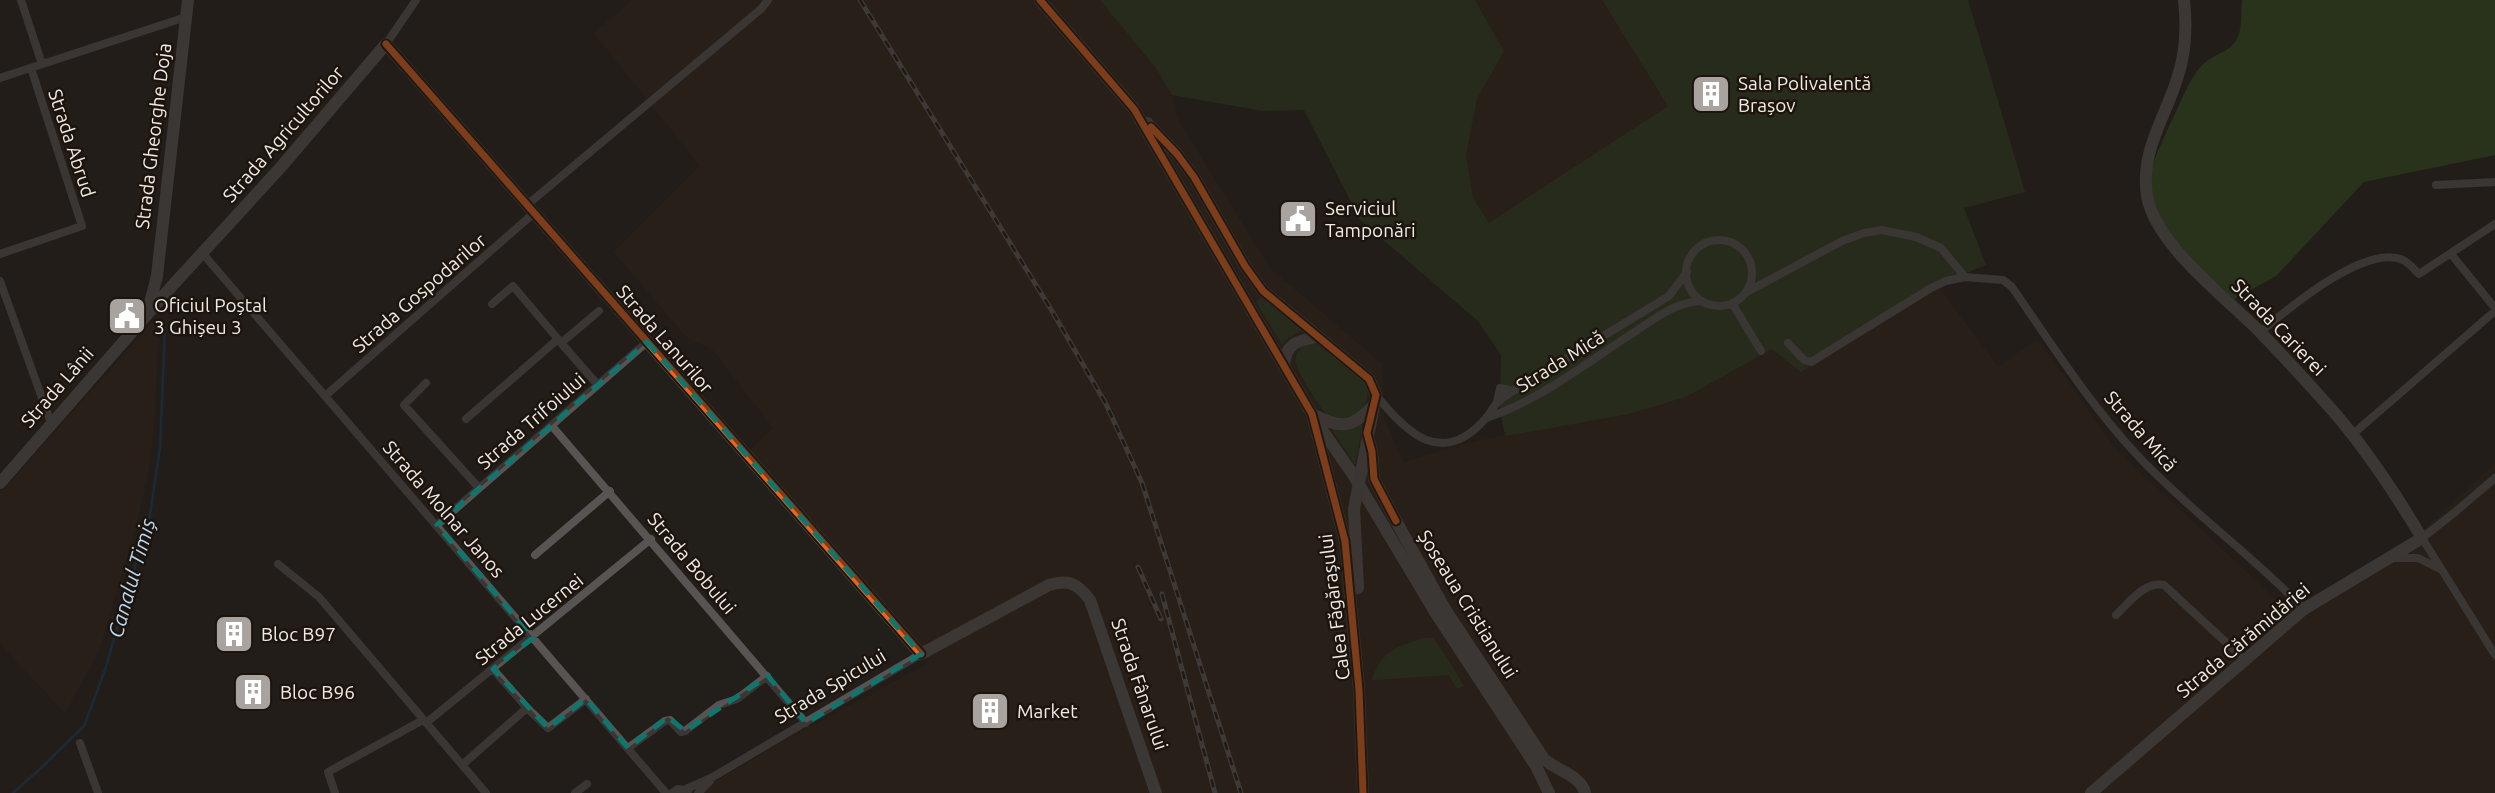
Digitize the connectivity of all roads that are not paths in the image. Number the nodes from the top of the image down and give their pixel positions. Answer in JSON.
{"nodes":[{"id":1,"x":21,"y":0,"type":"edge"},
{"id":2,"x":188,"y":0,"type":"edge"},
{"id":3,"x":416,"y":0,"type":"edge"},
{"id":4,"x":768,"y":0,"type":"edge"},
{"id":5,"x":1041,"y":0,"type":"edge"},
{"id":6,"x":2184,"y":0,"type":"edge"},
{"id":7,"x":186,"y":16,"type":"junction"},
{"id":8,"x":386,"y":44,"type":"junction"},
{"id":9,"x":42,"y":64,"type":"junction"},
{"id":10,"x":31,"y":68,"type":"junction"},
{"id":11,"x":0,"y":78,"type":"edge"},
{"id":12,"x":1133,"y":109,"type":"junction"},
{"id":13,"x":2495,"y":182,"type":"edge"},
{"id":14,"x":2436,"y":185,"type":"dead end"},
{"id":15,"x":531,"y":209,"type":"junction"},
{"id":16,"x":2495,"y":224,"type":"edge"},
{"id":17,"x":0,"y":254,"type":"edge"},
{"id":18,"x":203,"y":254,"type":"junction"},
{"id":19,"x":2451,"y":254,"type":"junction"},
{"id":20,"x":1686,"y":272,"type":"junction"},
{"id":21,"x":157,"y":276,"type":"junction"},
{"id":22,"x":1965,"y":277,"type":"junction"},
{"id":23,"x":1752,"y":279,"type":"junction"},
{"id":24,"x":0,"y":281,"type":"edge"},
{"id":25,"x":1769,"y":282,"type":"junction"},
{"id":26,"x":172,"y":286,"type":"junction"},
{"id":27,"x":1745,"y":293,"type":"junction"},
{"id":28,"x":1702,"y":301,"type":"junction"},
{"id":29,"x":1732,"y":303,"type":"junction"},
{"id":30,"x":492,"y":304,"type":"dead end"},
{"id":31,"x":2495,"y":310,"type":"edge"},
{"id":32,"x":598,"y":311,"type":"dead end"},
{"id":33,"x":147,"y":315,"type":"junction"},
{"id":34,"x":2260,"y":332,"type":"junction"},
{"id":35,"x":1317,"y":337,"type":"junction"},
{"id":36,"x":559,"y":341,"type":"junction"},
{"id":37,"x":647,"y":342,"type":"junction"},
{"id":38,"x":1788,"y":343,"type":"dead end"},
{"id":39,"x":1761,"y":351,"type":"dead end"},
{"id":40,"x":1284,"y":366,"type":"junction"},
{"id":41,"x":426,"y":383,"type":"dead end"},
{"id":42,"x":597,"y":384,"type":"junction"},
{"id":43,"x":1513,"y":391,"type":"junction"},
{"id":44,"x":325,"y":396,"type":"junction"},
{"id":45,"x":1374,"y":400,"type":"junction"},
{"id":46,"x":1497,"y":402,"type":"junction"},
{"id":47,"x":1312,"y":414,"type":"junction"},
{"id":48,"x":1486,"y":418,"type":"junction"},
{"id":49,"x":466,"y":419,"type":"dead end"},
{"id":50,"x":51,"y":423,"type":"junction"},
{"id":51,"x":552,"y":426,"type":"junction"},
{"id":52,"x":1367,"y":433,"type":"junction"},
{"id":53,"x":2353,"y":434,"type":"junction"},
{"id":54,"x":2495,"y":478,"type":"edge"},
{"id":55,"x":0,"y":482,"type":"edge"},
{"id":56,"x":1357,"y":483,"type":"junction"},
{"id":57,"x":479,"y":488,"type":"junction"},
{"id":58,"x":610,"y":491,"type":"junction"},
{"id":59,"x":437,"y":525,"type":"junction"},
{"id":60,"x":2422,"y":538,"type":"junction"},
{"id":61,"x":651,"y":539,"type":"junction"},
{"id":62,"x":535,"y":555,"type":"dead end"},
{"id":63,"x":2388,"y":558,"type":"junction"},
{"id":64,"x":278,"y":564,"type":"dead end"},
{"id":65,"x":2440,"y":569,"type":"junction"},
{"id":66,"x":1082,"y":589,"type":"joint"},
{"id":67,"x":2304,"y":609,"type":"junction"},
{"id":68,"x":2116,"y":615,"type":"dead end"},
{"id":69,"x":533,"y":638,"type":"junction"},
{"id":70,"x":921,"y":654,"type":"junction"},
{"id":71,"x":2495,"y":655,"type":"edge"},
{"id":72,"x":2245,"y":660,"type":"junction"},
{"id":73,"x":1357,"y":662,"type":"junction"},
{"id":74,"x":493,"y":669,"type":"junction"},
{"id":75,"x":768,"y":676,"type":"junction"},
{"id":76,"x":586,"y":699,"type":"junction"},
{"id":77,"x":527,"y":708,"type":"junction"},
{"id":78,"x":425,"y":721,"type":"junction"},
{"id":79,"x":806,"y":723,"type":"junction"},
{"id":80,"x":80,"y":743,"type":"dead end"},
{"id":81,"x":628,"y":748,"type":"junction"},
{"id":82,"x":462,"y":765,"type":"junction"},
{"id":83,"x":1569,"y":776,"type":"junction"},
{"id":84,"x":587,"y":784,"type":"dead end"},
{"id":85,"x":660,"y":785,"type":"junction"},
{"id":86,"x":708,"y":785,"type":"edge"},
{"id":87,"x":682,"y":791,"type":"edge"},
{"id":88,"x":98,"y":793,"type":"edge"},
{"id":89,"x":335,"y":793,"type":"edge"},
{"id":90,"x":486,"y":793,"type":"edge"},
{"id":91,"x":575,"y":793,"type":"edge"},
{"id":92,"x":666,"y":793,"type":"edge"},
{"id":93,"x":698,"y":793,"type":"edge"},
{"id":94,"x":1156,"y":793,"type":"edge"},
{"id":95,"x":1363,"y":793,"type":"edge"},
{"id":96,"x":1549,"y":793,"type":"edge"},
{"id":97,"x":1585,"y":793,"type":"edge"},
{"id":98,"x":2091,"y":793,"type":"edge"}],
"edges":[{"from":1,"to":9,"type":"street","name":"Strada Abrud"},
{"from":2,"to":7,"type":"street","name":"Strada Gheorghe Doja"},
{"from":3,"to":8,"type":"street","name":"Strada Agricultorilor"},
{"from":4,"to":15,"type":"street"},
{"from":5,"to":12,"type":"main road","name":"Calea Făgărașului"},
{"from":6,"to":34,"type":"street","name":"Strada Carierei"},
{"from":7,"to":9,"type":"street"},
{"from":7,"to":21,"type":"street","name":"Strada Gheorghe Doja"},
{"from":8,"to":15,"type":"street","name":"Strada Lanurilor"},
{"from":8,"to":18,"type":"street","name":"Strada Agricultorilor"},
{"from":9,"to":10,"type":"street"},
{"from":10,"to":11,"type":"street"},
{"from":10,"to":17,"type":"street","name":"Strada Abrud"},
{"from":12,"to":35,"type":"main road"},
{"from":12,"to":40,"type":"main road","name":"Calea Făgărașului"},
{"from":13,"to":14,"type":"street"},
{"from":15,"to":37,"type":"street","name":"Strada Lanurilor"},
{"from":15,"to":44,"type":"street","name":"Strada Gospodarilor"},
{"from":16,"to":19,"type":"street"},
{"from":18,"to":26,"type":"street","name":"Strada Agricultorilor"},
{"from":18,"to":44,"type":"street","name":"Strada Molnar Janos"},
{"from":19,"to":31,"type":"street"},
{"from":19,"to":34,"type":"street"},
{"from":20,"to":23,"type":"street","name":"Strada Mică"},
{"from":20,"to":28,"type":"street"},
{"from":20,"to":43,"type":"street","name":"Strada Mică"},
{"from":21,"to":26,"type":"street"},
{"from":21,"to":33,"type":"street","name":"Strada Gheorghe Doja"},
{"from":22,"to":25,"type":"street"},
{"from":22,"to":38,"type":"street","name":"Strada Mică"},
{"from":22,"to":67,"type":"street","name":"Strada Mică"},
{"from":23,"to":25,"type":"street"},
{"from":23,"to":27,"type":"street"},
{"from":24,"to":50,"type":"street"},
{"from":25,"to":27,"type":"street"},
{"from":26,"to":33,"type":"street","name":"Strada Lânii"},
{"from":27,"to":29,"type":"street"},
{"from":28,"to":29,"type":"street","name":"Strada Mică"},
{"from":28,"to":48,"type":"street","name":"Strada Mică"},
{"from":29,"to":39,"type":"street"},
{"from":30,"to":36,"type":"street"},
{"from":31,"to":53,"type":"street"},
{"from":32,"to":36,"type":"street"},
{"from":33,"to":50,"type":"street","name":"Strada Lânii"},
{"from":34,"to":53,"type":"street","name":"Strada Carierei"},
{"from":35,"to":40,"type":"main road"},
{"from":35,"to":45,"type":"main road"},
{"from":36,"to":42,"type":"street"},
{"from":36,"to":49,"type":"street"},
{"from":37,"to":42,"type":"street","name":"Strada Trifoiului"},
{"from":37,"to":70,"type":"street","name":"Strada Lanurilor"},
{"from":40,"to":47,"type":"main road","name":"Calea Făgărașului"},
{"from":41,"to":57,"type":"street"},
{"from":42,"to":51,"type":"street","name":"Strada Trifoiului"},
{"from":43,"to":46,"type":"street","name":"Strada Mică"},
{"from":43,"to":46,"type":"street","name":"Strada Mică"},
{"from":44,"to":59,"type":"street","name":"Strada Molnar Janos"},
{"from":45,"to":47,"type":"main road"},
{"from":45,"to":48,"type":"street"},
{"from":45,"to":52,"type":"main road","name":"Calea Făgărașului"},
{"from":46,"to":48,"type":"street","name":"Strada Mică"},
{"from":47,"to":56,"type":"street","name":"Șoseaua Cristianului"},
{"from":47,"to":73,"type":"main road","name":"Calea Făgărașului"},
{"from":50,"to":55,"type":"street","name":"Strada Lânii"},
{"from":51,"to":57,"type":"street","name":"Strada Trifoiului"},
{"from":51,"to":58,"type":"street","name":"Strada Bobului"},
{"from":52,"to":56,"type":"main road","name":"Calea Făgărașului"},
{"from":52,"to":83,"type":"street","name":"Șoseaua Cristianului"},
{"from":53,"to":60,"type":"street","name":"Strada Carierei"},
{"from":54,"to":60,"type":"street","name":"Strada Cărămidăriei"},
{"from":56,"to":73,"type":"main road","name":"Calea Făgărașului"},
{"from":56,"to":96,"type":"street","name":"Șoseaua Cristianului"},
{"from":57,"to":59,"type":"street","name":"Strada Trifoiului"},
{"from":58,"to":61,"type":"street","name":"Strada Bobului"},
{"from":58,"to":62,"type":"street"},
{"from":59,"to":69,"type":"street","name":"Strada Molnar Janos"},
{"from":60,"to":63,"type":"street","name":"Strada Cărămidăriei"},
{"from":60,"to":65,"type":"street","name":"Strada Carierei"},
{"from":61,"to":69,"type":"street","name":"Strada Lucernei"},
{"from":61,"to":75,"type":"street","name":"Strada Bobului"},
{"from":63,"to":65,"type":"street"},
{"from":63,"to":67,"type":"street","name":"Strada Cărămidăriei"},
{"from":64,"to":78,"type":"street"},
{"from":65,"to":71,"type":"street","name":"Strada Carierei"},
{"from":66,"to":70,"type":"street","name":"Strada Spicului"},
{"from":66,"to":94,"type":"street","name":"Strada Fânarului"},
{"from":67,"to":72,"type":"street","name":"Strada Cărămidăriei"},
{"from":68,"to":72,"type":"street"},
{"from":69,"to":74,"type":"street","name":"Strada Lucernei"},
{"from":69,"to":76,"type":"street","name":"Strada Molnar Janos"},
{"from":70,"to":79,"type":"street","name":"Strada Spicului"},
{"from":72,"to":98,"type":"street","name":"Strada Cărămidăriei"},
{"from":73,"to":95,"type":"main road","name":"Calea Făgărașului"},
{"from":74,"to":77,"type":"street"},
{"from":74,"to":78,"type":"street","name":"Strada Lucernei"},
{"from":75,"to":79,"type":"street","name":"Strada Bobului"},
{"from":75,"to":81,"type":"street"},
{"from":76,"to":77,"type":"street"},
{"from":76,"to":81,"type":"street","name":"Strada Molnar Janos"},
{"from":77,"to":82,"type":"street"},
{"from":78,"to":82,"type":"street"},
{"from":78,"to":89,"type":"street","name":"Strada Lucernei"},
{"from":79,"to":86,"type":"street","name":"Strada Spicului"},
{"from":80,"to":88,"type":"street"},
{"from":81,"to":85,"type":"street","name":"Strada Molnar Janos"},
{"from":82,"to":90,"type":"street"},
{"from":83,"to":96,"type":"street","name":"Șoseaua Cristianului"},
{"from":83,"to":97,"type":"street","name":"Șoseaua Cristianului"},
{"from":84,"to":91,"type":"street"},
{"from":85,"to":87,"type":"street"},
{"from":85,"to":92,"type":"street","name":"Strada Molnar Janos"},
{"from":86,"to":87,"type":"street","name":"Strada Spicului"},
{"from":86,"to":93,"type":"street","name":"Strada Spicului"}]}
